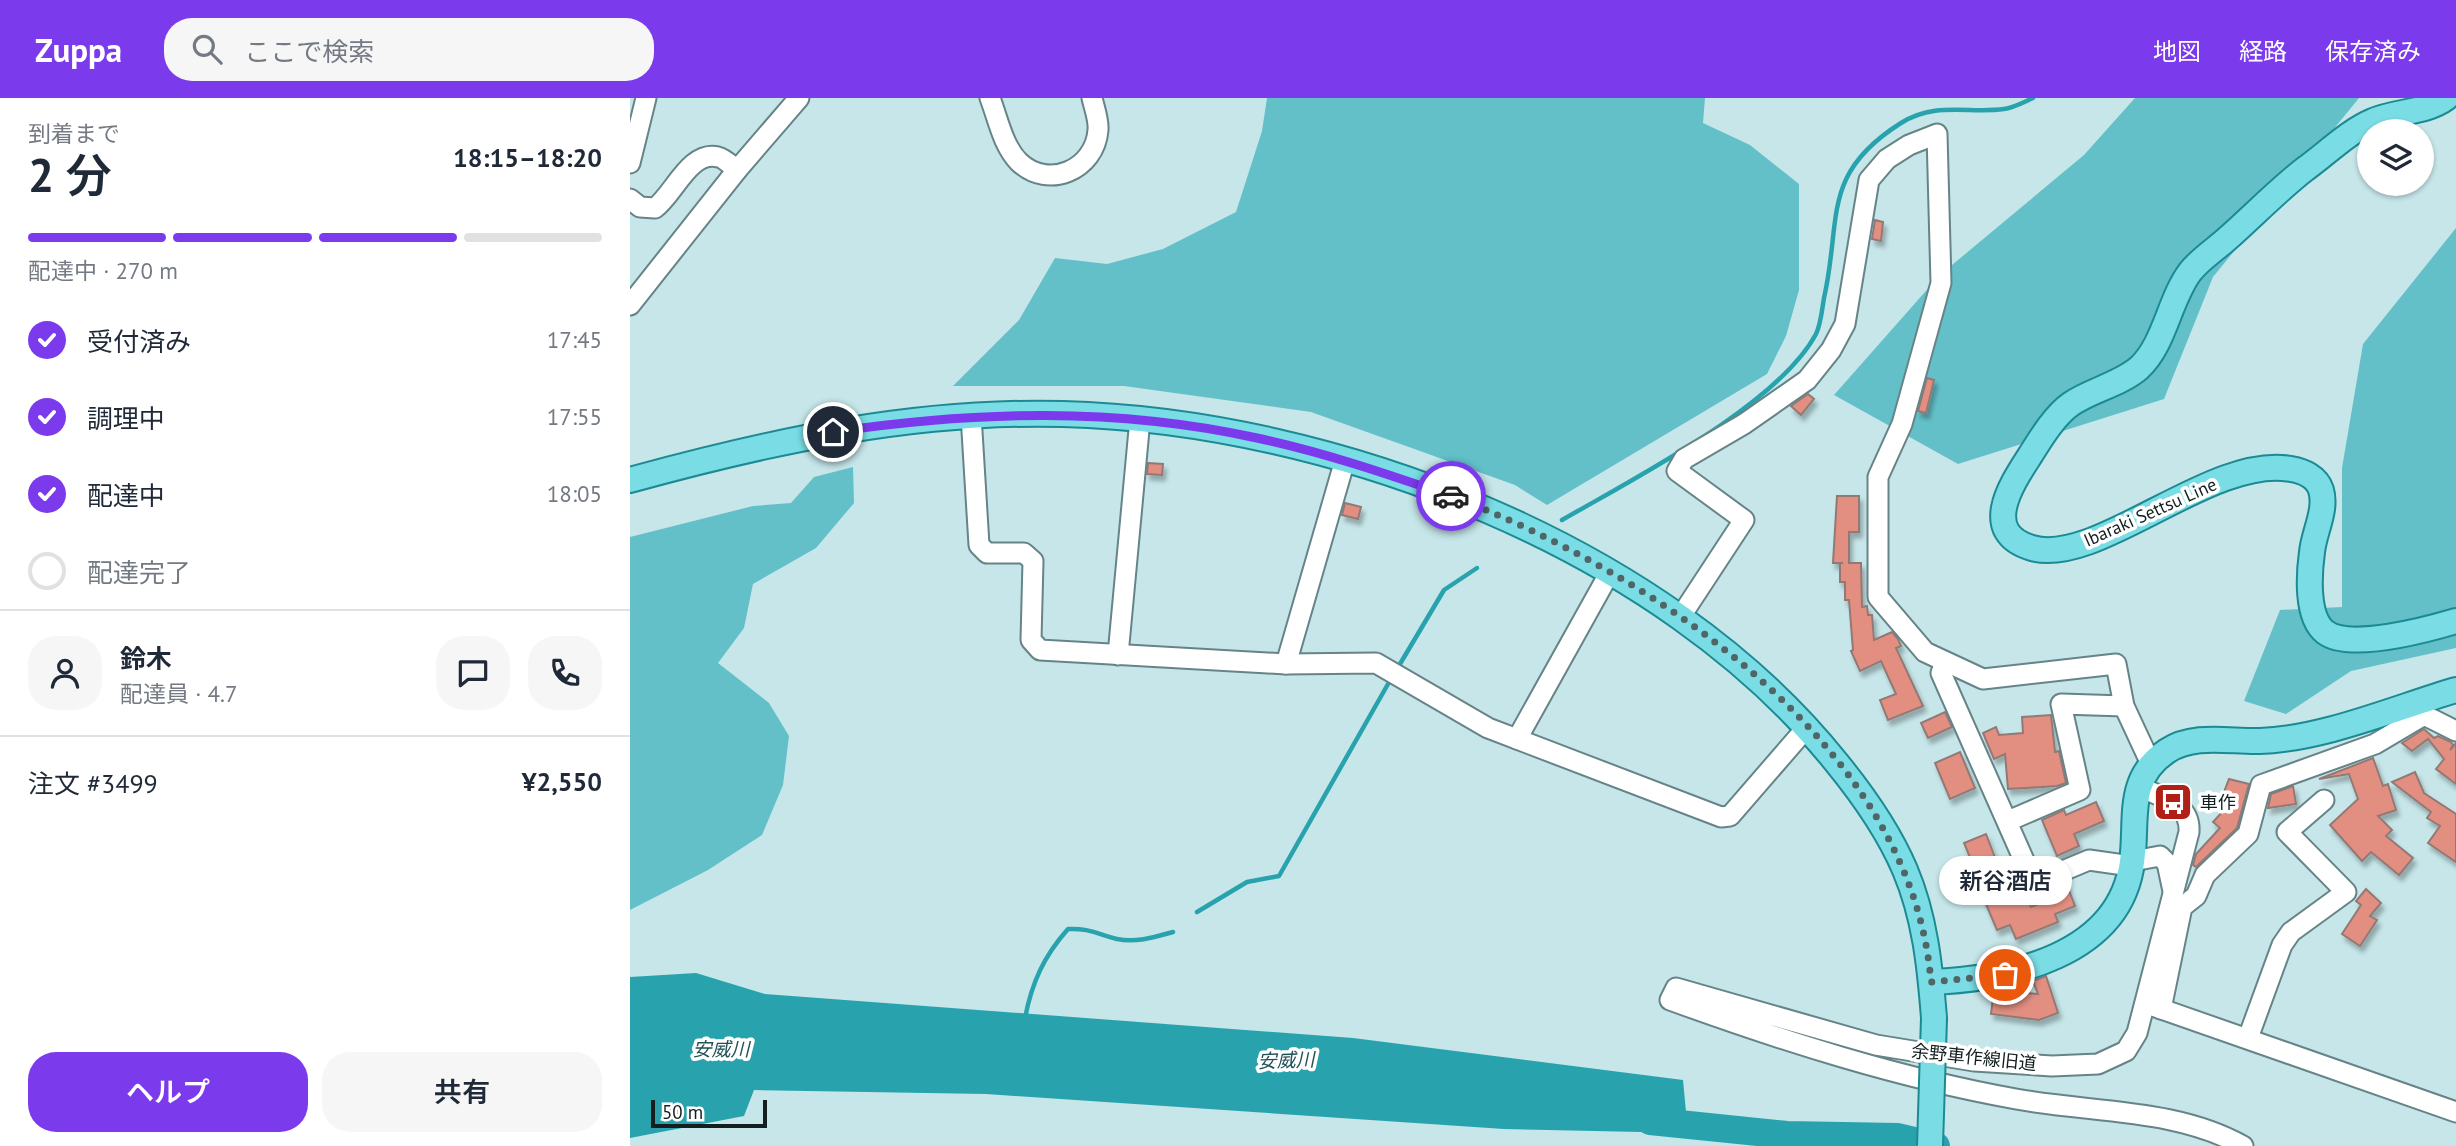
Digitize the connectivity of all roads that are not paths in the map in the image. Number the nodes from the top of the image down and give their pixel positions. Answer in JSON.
{"nodes":[{"id":1,"x":646,"y":98,"type":"edge"},
{"id":2,"x":799,"y":98,"type":"edge"},
{"id":3,"x":990,"y":98,"type":"edge"},
{"id":4,"x":1092,"y":98,"type":"edge"},
{"id":5,"x":2446,"y":98,"type":"edge"},
{"id":6,"x":630,"y":163,"type":"edge"},
{"id":7,"x":737,"y":170,"type":"junction"},
{"id":8,"x":630,"y":199,"type":"edge"},
{"id":9,"x":630,"y":305,"type":"edge"},
{"id":10,"x":971,"y":415,"type":"junction"},
{"id":11,"x":1140,"y":419,"type":"junction"},
{"id":12,"x":1345,"y":460,"type":"junction"},
{"id":13,"x":630,"y":480,"type":"edge"},
{"id":14,"x":1610,"y":572,"type":"junction"},
{"id":15,"x":1681,"y":616,"type":"junction"},
{"id":16,"x":2456,"y":621,"type":"edge"},
{"id":17,"x":1118,"y":655,"type":"junction"},
{"id":18,"x":1945,"y":662,"type":"junction"},
{"id":19,"x":1286,"y":664,"type":"junction"},
{"id":20,"x":2456,"y":690,"type":"edge"},
{"id":21,"x":2123,"y":706,"type":"junction"},
{"id":22,"x":1808,"y":726,"type":"junction"},
{"id":23,"x":2456,"y":731,"type":"edge"},
{"id":24,"x":1517,"y":738,"type":"junction"},
{"id":25,"x":2151,"y":764,"type":"junction"},
{"id":26,"x":2139,"y":786,"type":"junction"},
{"id":27,"x":2324,"y":800,"type":"dead end"},
{"id":28,"x":2008,"y":821,"type":"junction"},
{"id":29,"x":2189,"y":832,"type":"junction"},
{"id":30,"x":2160,"y":856,"type":"junction"},
{"id":31,"x":2132,"y":864,"type":"junction"},
{"id":32,"x":2173,"y":895,"type":"junction"},
{"id":33,"x":1931,"y":982,"type":"junction"},
{"id":34,"x":2153,"y":1006,"type":"junction"},
{"id":35,"x":2248,"y":1038,"type":"junction"},
{"id":36,"x":2456,"y":1112,"type":"edge"},
{"id":37,"x":1930,"y":1146,"type":"edge"},
{"id":38,"x":2243,"y":1146,"type":"edge"}],
"edges":[{"from":1,"to":6,"type":"street"},
{"from":2,"to":7,"type":"street"},
{"from":3,"to":4,"type":"street"},
{"from":5,"to":16,"type":"main road","name":"Ibaraki Settsu Line"},
{"from":7,"to":8,"type":"street"},
{"from":7,"to":9,"type":"street"},
{"from":10,"to":11,"type":"main road"},
{"from":10,"to":13,"type":"main road"},
{"from":10,"to":17,"type":"street"},
{"from":11,"to":12,"type":"main road"},
{"from":11,"to":17,"type":"street"},
{"from":12,"to":14,"type":"main road"},
{"from":12,"to":19,"type":"street"},
{"from":14,"to":15,"type":"main road"},
{"from":14,"to":24,"type":"street"},
{"from":15,"to":18,"type":"street"},
{"from":15,"to":22,"type":"main road"},
{"from":17,"to":19,"type":"street"},
{"from":18,"to":21,"type":"street"},
{"from":18,"to":28,"type":"street"},
{"from":19,"to":24,"type":"street"},
{"from":20,"to":25,"type":"main road"},
{"from":21,"to":25,"type":"street"},
{"from":21,"to":28,"type":"street"},
{"from":22,"to":24,"type":"street"},
{"from":22,"to":33,"type":"main road"},
{"from":23,"to":34,"type":"street"},
{"from":25,"to":26,"type":"main road"},
{"from":26,"to":29,"type":"street"},
{"from":26,"to":31,"type":"main road"},
{"from":27,"to":35,"type":"street"},
{"from":28,"to":31,"type":"street"},
{"from":29,"to":30,"type":"street"},
{"from":29,"to":32,"type":"street","name":"余野車作線旧道"},
{"from":30,"to":31,"type":"street"},
{"from":30,"to":32,"type":"street","name":"余野車作線旧道"},
{"from":31,"to":33,"type":"main road"},
{"from":32,"to":34,"type":"street","name":"余野車作線旧道"},
{"from":33,"to":37,"type":"main road","bridge":true},
{"from":34,"to":35,"type":"street"},
{"from":34,"to":38,"type":"street","name":"余野車作線旧道"},
{"from":35,"to":36,"type":"street"}]}
